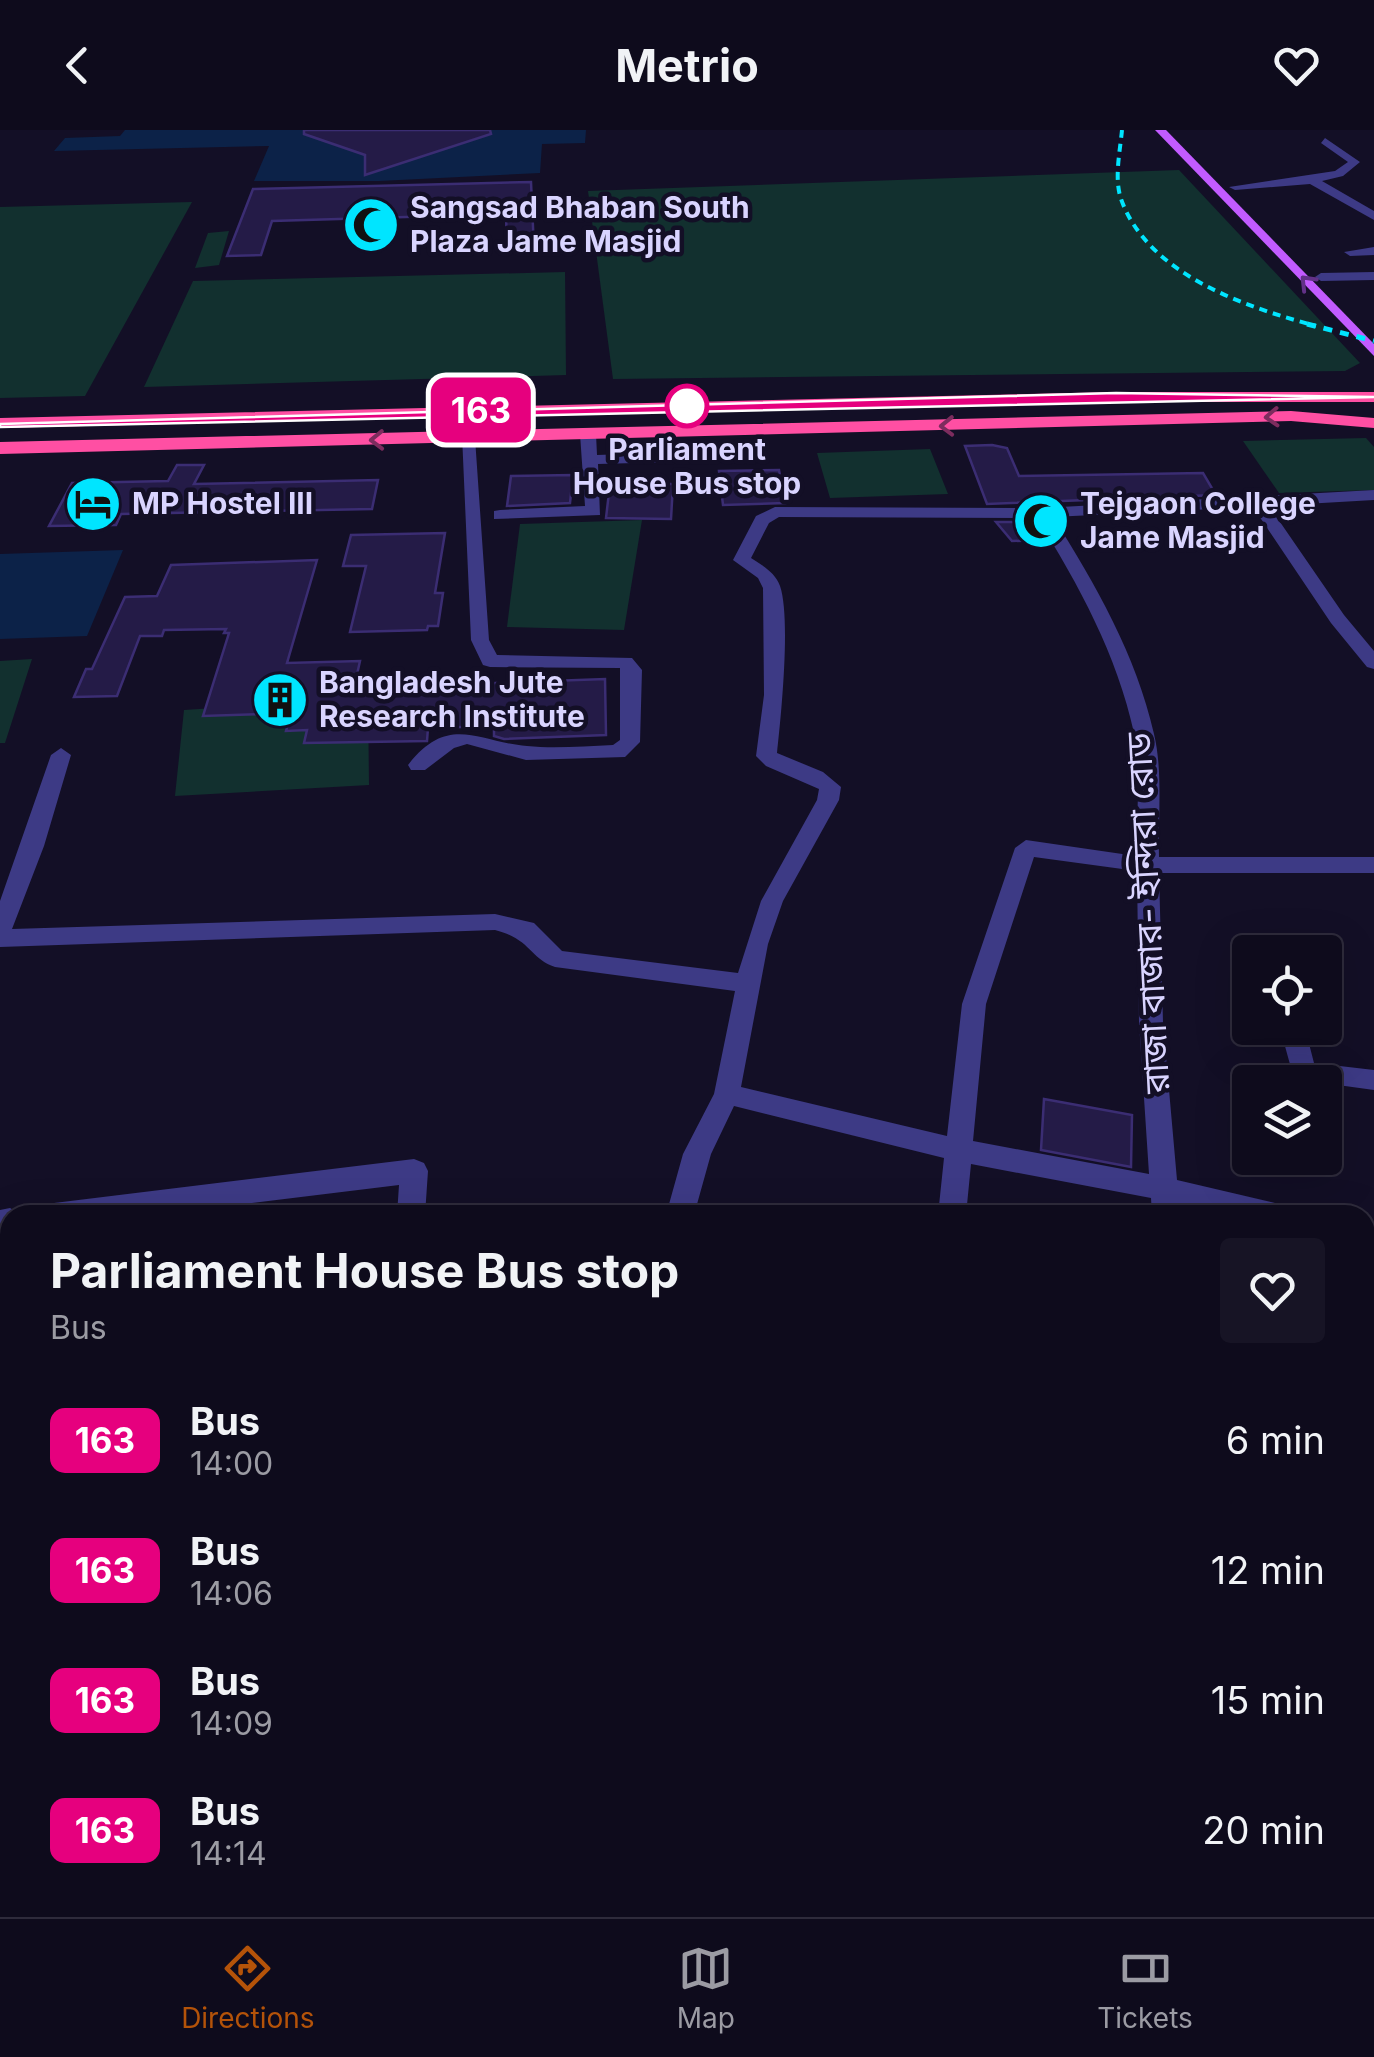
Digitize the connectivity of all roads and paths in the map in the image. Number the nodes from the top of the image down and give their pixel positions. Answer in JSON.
{"nodes":[{"id":1,"x":1160,"y":130,"type":"edge"},
{"id":2,"x":1179,"y":130,"type":"edge"},
{"id":3,"x":1325,"y":141,"type":"dead end"},
{"id":4,"x":1312,"y":180,"type":"junction"},
{"id":5,"x":1235,"y":187,"type":"junction"},
{"id":6,"x":1374,"y":216,"type":"edge"},
{"id":7,"x":1374,"y":251,"type":"edge"},
{"id":8,"x":1350,"y":252,"type":"dead end"},
{"id":9,"x":1374,"y":276,"type":"edge"},
{"id":10,"x":1321,"y":277,"type":"junction"},
{"id":11,"x":1374,"y":332,"type":"edge"},
{"id":12,"x":1374,"y":352,"type":"edge"},
{"id":13,"x":1374,"y":379,"type":"edge"},
{"id":14,"x":1116,"y":396,"type":"junction"},
{"id":15,"x":1374,"y":397,"type":"edge"},
{"id":16,"x":587,"y":408,"type":"junction"},
{"id":17,"x":97,"y":422,"type":"junction"},
{"id":18,"x":1374,"y":422,"type":"edge"},
{"id":19,"x":0,"y":424,"type":"edge"},
{"id":20,"x":588,"y":434,"type":"junction"},
{"id":21,"x":467,"y":438,"type":"junction"},
{"id":22,"x":84,"y":446,"type":"junction"},
{"id":23,"x":0,"y":448,"type":"edge"},
{"id":24,"x":711,"y":456,"type":"dead end"},
{"id":25,"x":590,"y":460,"type":"junction"},
{"id":26,"x":1374,"y":495,"type":"edge"},
{"id":27,"x":1258,"y":502,"type":"junction"},
{"id":28,"x":1042,"y":513,"type":"junction"},
{"id":29,"x":500,"y":515,"type":"dead end"},
{"id":30,"x":1374,"y":663,"type":"edge"},
{"id":31,"x":61,"y":755,"type":"dead end"},
{"id":32,"x":418,"y":765,"type":"dead end"},
{"id":33,"x":1147,"y":865,"type":"junction"},
{"id":34,"x":1374,"y":865,"type":"edge"},
{"id":35,"x":6,"y":895,"type":"edge"},
{"id":36,"x":0,"y":930,"type":"edge"},
{"id":37,"x":0,"y":938,"type":"edge"},
{"id":38,"x":750,"y":984,"type":"junction"},
{"id":39,"x":1297,"y":1045,"type":"edge"},
{"id":40,"x":1374,"y":1080,"type":"edge"},
{"id":41,"x":726,"y":1094,"type":"junction"},
{"id":42,"x":959,"y":1150,"type":"junction"},
{"id":43,"x":1164,"y":1204,"type":"edge"},
{"id":44,"x":136,"y":1205,"type":"edge"},
{"id":45,"x":412,"y":1205,"type":"edge"},
{"id":46,"x":683,"y":1205,"type":"edge"},
{"id":47,"x":953,"y":1205,"type":"edge"}],
"edges":[{"from":12,"to":1,"type":"main road","one_way":true},
{"from":2,"to":5,"type":"main road"},
{"from":3,"to":4,"type":"street"},
{"from":4,"to":5,"type":"street"},
{"from":4,"to":6,"type":"street"},
{"from":5,"to":10,"type":"main road"},
{"from":7,"to":8,"type":"street"},
{"from":9,"to":10,"type":"street"},
{"from":10,"to":11,"type":"main road"},
{"from":13,"to":14,"type":"highway"},
{"from":14,"to":15,"type":"highway"},
{"from":14,"to":16,"type":"highway"},
{"from":16,"to":17,"type":"highway"},
{"from":16,"to":20,"type":"highway"},
{"from":17,"to":19,"type":"highway"},
{"from":17,"to":22,"type":"highway"},
{"from":18,"to":20,"type":"highway","one_way":true},
{"from":20,"to":21,"type":"highway"},
{"from":20,"to":25,"type":"street"},
{"from":21,"to":22,"type":"highway","one_way":true},
{"from":21,"to":32,"type":"street"},
{"from":22,"to":23,"type":"highway"},
{"from":24,"to":25,"type":"street"},
{"from":25,"to":29,"type":"street"},
{"from":26,"to":27,"type":"street"},
{"from":27,"to":28,"type":"street"},
{"from":27,"to":30,"type":"street"},
{"from":28,"to":33,"type":"street","name":"রাজা বাজার- ইন্দিরা রোড"},
{"from":28,"to":38,"type":"street"},
{"from":31,"to":35,"type":"street"},
{"from":33,"to":34,"type":"street"},
{"from":33,"to":42,"type":"street"},
{"from":33,"to":43,"type":"street","name":"রাজা বাজার- ইন্দিরা রোড"},
{"from":35,"to":36,"type":"street"},
{"from":37,"to":38,"type":"street"},
{"from":38,"to":41,"type":"street"},
{"from":39,"to":40,"type":"street"},
{"from":41,"to":42,"type":"street"},
{"from":41,"to":46,"type":"street"},
{"from":42,"to":43,"type":"street"},
{"from":42,"to":47,"type":"street"},
{"from":44,"to":45,"type":"street"}]}
